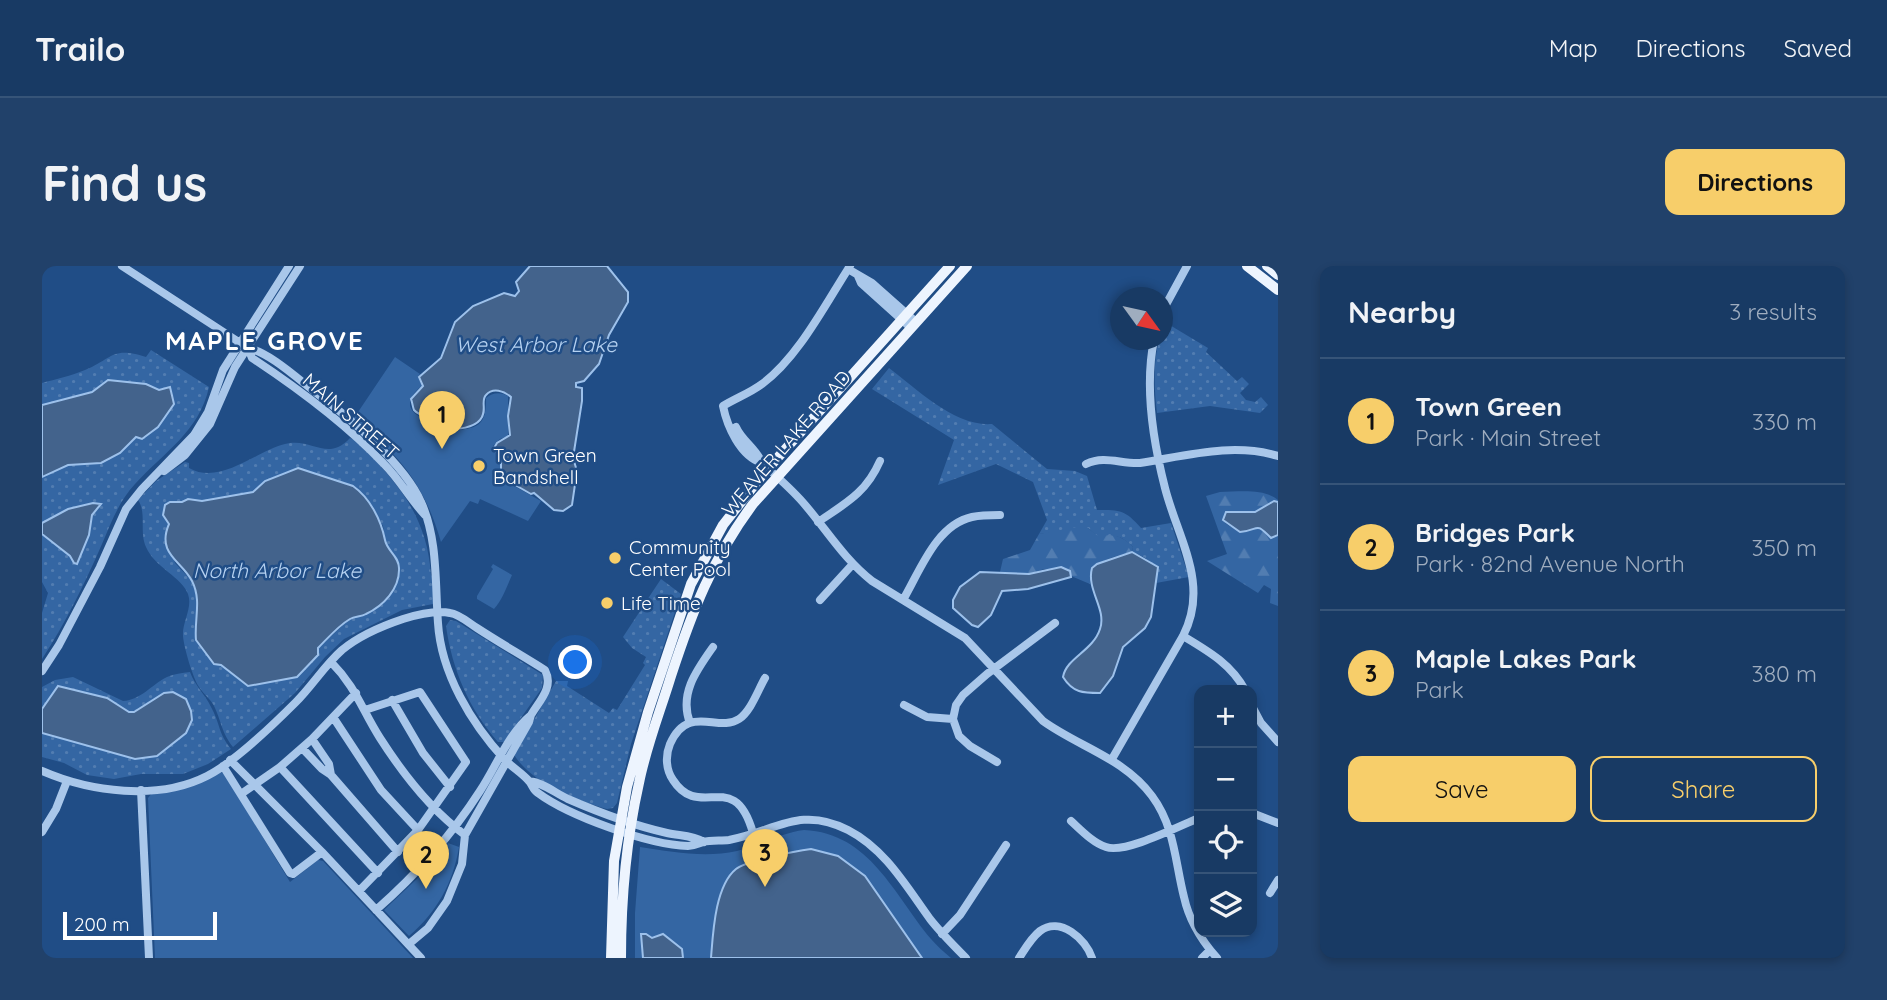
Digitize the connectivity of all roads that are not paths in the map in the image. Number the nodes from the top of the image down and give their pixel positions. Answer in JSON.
{"nodes":[{"id":1,"x":122,"y":266,"type":"edge"},
{"id":2,"x":289,"y":266,"type":"edge"},
{"id":3,"x":300,"y":266,"type":"edge"},
{"id":4,"x":950,"y":266,"type":"edge"},
{"id":5,"x":967,"y":266,"type":"edge"},
{"id":6,"x":1188,"y":266,"type":"edge"},
{"id":7,"x":1247,"y":266,"type":"edge"},
{"id":8,"x":1267,"y":266,"type":"edge"},
{"id":9,"x":849,"y":267,"type":"edge"},
{"id":10,"x":1278,"y":275,"type":"edge"},
{"id":11,"x":1278,"y":290,"type":"edge"},
{"id":12,"x":1173,"y":294,"type":"edge"},
{"id":13,"x":904,"y":317,"type":"junction"},
{"id":14,"x":913,"y":325,"type":"junction"},
{"id":15,"x":245,"y":346,"type":"junction"},
{"id":16,"x":1153,"y":350,"type":"edge"},
{"id":17,"x":1278,"y":456,"type":"edge"},
{"id":18,"x":1159,"y":460,"type":"junction"},
{"id":19,"x":880,"y":461,"type":"dead end"},
{"id":20,"x":1086,"y":464,"type":"dead end"},
{"id":21,"x":765,"y":466,"type":"junction"},
{"id":22,"x":777,"y":476,"type":"junction"},
{"id":23,"x":1000,"y":515,"type":"dead end"},
{"id":24,"x":818,"y":522,"type":"junction"},
{"id":25,"x":852,"y":565,"type":"junction"},
{"id":26,"x":820,"y":600,"type":"dead end"},
{"id":27,"x":903,"y":600,"type":"junction"},
{"id":28,"x":438,"y":614,"type":"junction"},
{"id":29,"x":1055,"y":623,"type":"dead end"},
{"id":30,"x":1183,"y":636,"type":"junction"},
{"id":31,"x":713,"y":647,"type":"dead end"},
{"id":32,"x":331,"y":662,"type":"junction"},
{"id":33,"x":994,"y":668,"type":"junction"},
{"id":34,"x":42,"y":671,"type":"edge"},
{"id":35,"x":765,"y":678,"type":"dead end"},
{"id":36,"x":1242,"y":685,"type":"edge"},
{"id":37,"x":356,"y":692,"type":"junction"},
{"id":38,"x":393,"y":700,"type":"junction"},
{"id":39,"x":904,"y":705,"type":"dead end"},
{"id":40,"x":365,"y":710,"type":"junction"},
{"id":41,"x":1257,"y":716,"type":"edge"},
{"id":42,"x":333,"y":717,"type":"junction"},
{"id":43,"x":953,"y":719,"type":"junction"},
{"id":44,"x":690,"y":723,"type":"junction"},
{"id":45,"x":312,"y":739,"type":"junction"},
{"id":46,"x":1278,"y":741,"type":"edge"},
{"id":47,"x":302,"y":748,"type":"junction"},
{"id":48,"x":504,"y":758,"type":"junction"},
{"id":49,"x":1112,"y":759,"type":"junction"},
{"id":50,"x":997,"y":762,"type":"dead end"},
{"id":51,"x":226,"y":763,"type":"junction"},
{"id":52,"x":280,"y":767,"type":"junction"},
{"id":53,"x":42,"y":771,"type":"edge"},
{"id":54,"x":331,"y":775,"type":"junction"},
{"id":55,"x":67,"y":781,"type":"junction"},
{"id":56,"x":255,"y":785,"type":"junction"},
{"id":57,"x":450,"y":787,"type":"junction"},
{"id":58,"x":141,"y":790,"type":"junction"},
{"id":59,"x":241,"y":794,"type":"junction"},
{"id":60,"x":435,"y":809,"type":"junction"},
{"id":61,"x":1257,"y":815,"type":"edge"},
{"id":62,"x":1194,"y":820,"type":"edge"},
{"id":63,"x":1070,"y":821,"type":"dead end"},
{"id":64,"x":631,"y":822,"type":"junction"},
{"id":65,"x":1278,"y":823,"type":"edge"},
{"id":66,"x":620,"y":824,"type":"junction"},
{"id":67,"x":455,"y":827,"type":"junction"},
{"id":68,"x":1169,"y":829,"type":"junction"},
{"id":69,"x":418,"y":830,"type":"junction"},
{"id":70,"x":42,"y":832,"type":"edge"},
{"id":71,"x":629,"y":833,"type":"junction"},
{"id":72,"x":753,"y":833,"type":"junction"},
{"id":73,"x":466,"y":835,"type":"junction"},
{"id":74,"x":704,"y":842,"type":"junction"},
{"id":75,"x":1006,"y":845,"type":"dead end"},
{"id":76,"x":322,"y":852,"type":"junction"},
{"id":77,"x":398,"y":852,"type":"junction"},
{"id":78,"x":378,"y":873,"type":"junction"},
{"id":79,"x":1278,"y":880,"type":"edge"},
{"id":80,"x":359,"y":891,"type":"junction"},
{"id":81,"x":1270,"y":892,"type":"dead end"},
{"id":82,"x":376,"y":910,"type":"junction"},
{"id":83,"x":942,"y":934,"type":"junction"},
{"id":84,"x":409,"y":944,"type":"junction"},
{"id":85,"x":1210,"y":950,"type":"junction"},
{"id":86,"x":149,"y":958,"type":"edge"},
{"id":87,"x":421,"y":958,"type":"edge"},
{"id":88,"x":611,"y":958,"type":"edge"},
{"id":89,"x":621,"y":958,"type":"edge"},
{"id":90,"x":966,"y":958,"type":"edge"},
{"id":91,"x":1019,"y":958,"type":"edge"},
{"id":92,"x":1091,"y":958,"type":"edge"},
{"id":93,"x":1202,"y":958,"type":"edge"},
{"id":94,"x":1217,"y":958,"type":"edge"}],
"edges":[{"from":1,"to":15,"type":"street","name":"MAIN STREET"},
{"from":2,"to":15,"type":"street"},
{"from":3,"to":15,"type":"street"},
{"from":4,"to":13,"type":"main road","name":"WEAVER LAKE ROAD"},
{"from":5,"to":14,"type":"main road","name":"WEAVER LAKE ROAD"},
{"from":6,"to":12,"type":"street"},
{"from":7,"to":11,"type":"main road"},
{"from":8,"to":10,"type":"main road"},
{"from":9,"to":13,"type":"street"},
{"from":9,"to":21,"type":"street"},
{"from":13,"to":14,"type":"street"},
{"from":13,"to":21,"type":"main road","name":"WEAVER LAKE ROAD"},
{"from":14,"to":22,"type":"main road","name":"WEAVER LAKE ROAD"},
{"from":15,"to":28,"type":"street","name":"MAIN STREET"},
{"from":15,"to":34,"type":"street"},
{"from":16,"to":18,"type":"street"},
{"from":17,"to":18,"type":"street"},
{"from":18,"to":20,"type":"street"},
{"from":18,"to":30,"type":"street"},
{"from":19,"to":24,"type":"street"},
{"from":21,"to":22,"type":"street"},
{"from":21,"to":66,"type":"main road","name":"WEAVER LAKE ROAD"},
{"from":22,"to":24,"type":"street"},
{"from":22,"to":64,"type":"main road","name":"WEAVER LAKE ROAD"},
{"from":23,"to":27,"type":"street"},
{"from":24,"to":25,"type":"street"},
{"from":25,"to":26,"type":"street"},
{"from":25,"to":27,"type":"street"},
{"from":27,"to":33,"type":"street"},
{"from":28,"to":32,"type":"street"},
{"from":28,"to":48,"type":"street","name":"MAIN STREET"},
{"from":28,"to":48,"type":"street"},
{"from":29,"to":33,"type":"street"},
{"from":30,"to":36,"type":"street"},
{"from":30,"to":49,"type":"street"},
{"from":31,"to":44,"type":"street"},
{"from":32,"to":37,"type":"street"},
{"from":32,"to":51,"type":"street"},
{"from":33,"to":43,"type":"street"},
{"from":33,"to":49,"type":"street"},
{"from":35,"to":44,"type":"street"},
{"from":37,"to":40,"type":"street"},
{"from":37,"to":42,"type":"street"},
{"from":38,"to":40,"type":"street"},
{"from":38,"to":57,"type":"street"},
{"from":38,"to":57,"type":"street"},
{"from":39,"to":43,"type":"street"},
{"from":40,"to":60,"type":"street"},
{"from":41,"to":46,"type":"street"},
{"from":42,"to":45,"type":"street"},
{"from":42,"to":69,"type":"street"},
{"from":43,"to":50,"type":"street"},
{"from":44,"to":72,"type":"street"},
{"from":45,"to":47,"type":"street"},
{"from":45,"to":54,"type":"street"},
{"from":47,"to":52,"type":"street"},
{"from":47,"to":54,"type":"street"},
{"from":48,"to":66,"type":"street","name":"MAIN STREET"},
{"from":48,"to":67,"type":"street"},
{"from":48,"to":73,"type":"street"},
{"from":49,"to":68,"type":"street"},
{"from":51,"to":56,"type":"street"},
{"from":51,"to":58,"type":"street"},
{"from":51,"to":59,"type":"street"},
{"from":52,"to":56,"type":"street"},
{"from":52,"to":78,"type":"street"},
{"from":53,"to":55,"type":"street"},
{"from":54,"to":77,"type":"street"},
{"from":55,"to":58,"type":"street"},
{"from":55,"to":70,"type":"street"},
{"from":56,"to":59,"type":"street"},
{"from":56,"to":76,"type":"street"},
{"from":57,"to":60,"type":"street"},
{"from":58,"to":86,"type":"street"},
{"from":59,"to":76,"type":"street"},
{"from":60,"to":67,"type":"street"},
{"from":60,"to":69,"type":"street"},
{"from":61,"to":65,"type":"street"},
{"from":62,"to":68,"type":"street"},
{"from":63,"to":68,"type":"street"},
{"from":64,"to":66,"type":"street"},
{"from":64,"to":71,"type":"main road","name":"WEAVER LAKE ROAD"},
{"from":64,"to":74,"type":"street"},
{"from":66,"to":71,"type":"street"},
{"from":66,"to":88,"type":"main road","name":"WEAVER LAKE ROAD"},
{"from":67,"to":73,"type":"street"},
{"from":67,"to":82,"type":"street"},
{"from":68,"to":85,"type":"street"},
{"from":69,"to":77,"type":"street"},
{"from":71,"to":74,"type":"street"},
{"from":71,"to":89,"type":"main road","name":"WEAVER LAKE ROAD"},
{"from":72,"to":74,"type":"street"},
{"from":72,"to":83,"type":"street"},
{"from":73,"to":84,"type":"street"},
{"from":75,"to":83,"type":"street"},
{"from":76,"to":80,"type":"street"},
{"from":77,"to":78,"type":"street"},
{"from":78,"to":80,"type":"street"},
{"from":79,"to":81,"type":"street"},
{"from":80,"to":82,"type":"street"},
{"from":82,"to":84,"type":"street"},
{"from":83,"to":90,"type":"street"},
{"from":84,"to":87,"type":"street"},
{"from":85,"to":93,"type":"street"},
{"from":85,"to":94,"type":"street"},
{"from":91,"to":92,"type":"street"}]}
